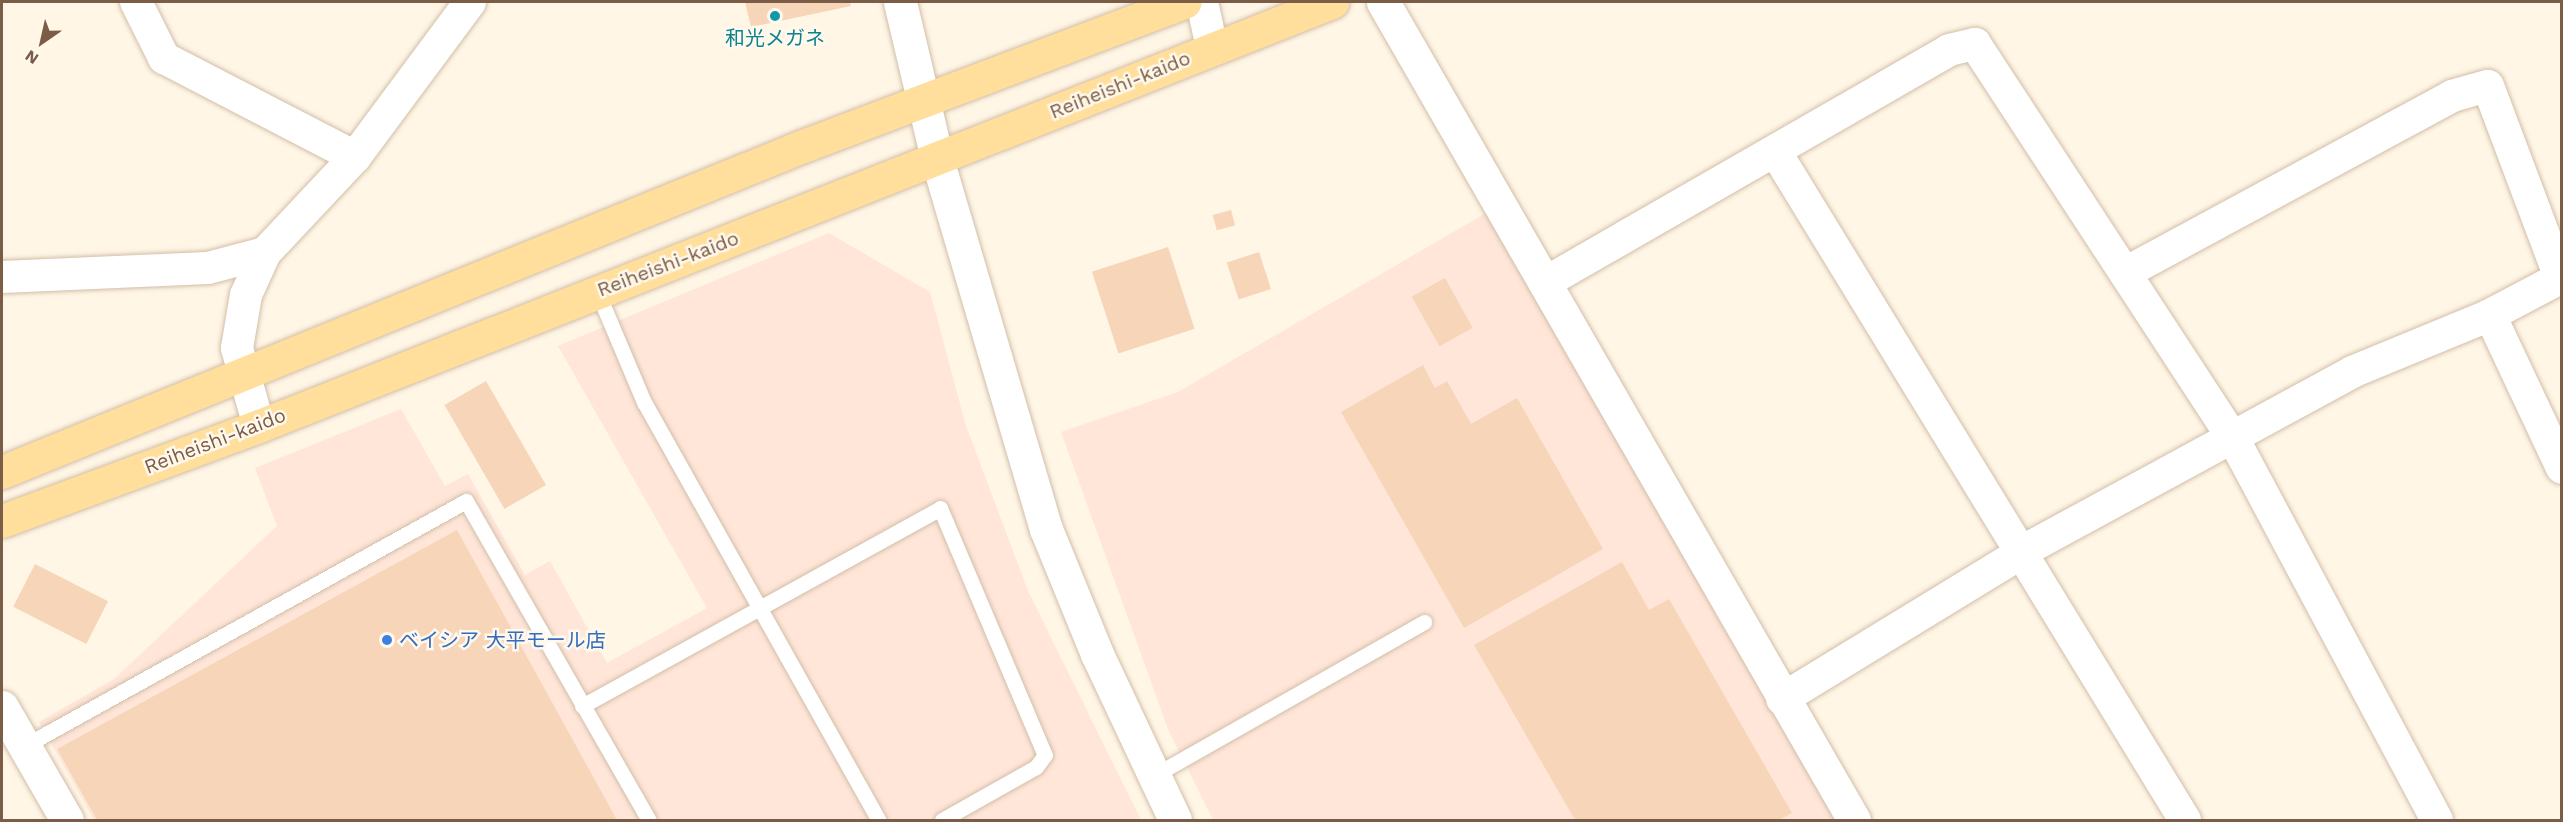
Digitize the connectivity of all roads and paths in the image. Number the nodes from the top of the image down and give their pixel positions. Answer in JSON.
{"nodes":[{"id":1,"x":470,"y":2,"type":"edge"},
{"id":2,"x":900,"y":2,"type":"edge"},
{"id":3,"x":1185,"y":2,"type":"edge"},
{"id":4,"x":1202,"y":2,"type":"edge"},
{"id":5,"x":1332,"y":2,"type":"edge"},
{"id":6,"x":1383,"y":2,"type":"edge"},
{"id":7,"x":143,"y":7,"type":"edge"},
{"id":8,"x":1212,"y":48,"type":"junction"},
{"id":9,"x":922,"y":100,"type":"junction"},
{"id":10,"x":1775,"y":151,"type":"junction"},
{"id":11,"x":355,"y":157,"type":"junction"},
{"id":12,"x":937,"y":159,"type":"junction"},
{"id":13,"x":266,"y":252,"type":"junction"},
{"id":14,"x":2126,"y":273,"type":"junction"},
{"id":15,"x":2,"y":277,"type":"edge"},
{"id":16,"x":2561,"y":277,"type":"edge"},
{"id":17,"x":1548,"y":281,"type":"junction"},
{"id":18,"x":597,"y":291,"type":"junction"},
{"id":19,"x":2490,"y":315,"type":"junction"},
{"id":20,"x":244,"y":374,"type":"junction"},
{"id":21,"x":259,"y":426,"type":"junction"},
{"id":22,"x":2233,"y":438,"type":"junction"},
{"id":23,"x":2562,"y":468,"type":"edge"},
{"id":24,"x":2,"y":472,"type":"edge"},
{"id":25,"x":2,"y":521,"type":"edge"},
{"id":26,"x":2025,"y":552,"type":"junction"},
{"id":27,"x":760,"y":607,"type":"junction"},
{"id":28,"x":1424,"y":622,"type":"dead end"},
{"id":29,"x":1782,"y":699,"type":"junction"},
{"id":30,"x":582,"y":706,"type":"junction"},
{"id":31,"x":2,"y":707,"type":"edge"},
{"id":32,"x":26,"y":745,"type":"junction"},
{"id":33,"x":1153,"y":776,"type":"junction"},
{"id":34,"x":68,"y":820,"type":"edge"},
{"id":35,"x":649,"y":820,"type":"edge"},
{"id":36,"x":879,"y":820,"type":"edge"},
{"id":37,"x":942,"y":820,"type":"edge"},
{"id":38,"x":1175,"y":820,"type":"edge"},
{"id":39,"x":1854,"y":820,"type":"edge"},
{"id":40,"x":2185,"y":820,"type":"edge"},
{"id":41,"x":2437,"y":820,"type":"edge"}],
"edges":[{"from":1,"to":11,"type":"street"},
{"from":2,"to":9,"type":"street"},
{"from":3,"to":9,"type":"main road"},
{"from":4,"to":8,"type":"street"},
{"from":5,"to":8,"type":"main road","name":"Reiheishi-kaido"},
{"from":6,"to":17,"type":"street"},
{"from":7,"to":11,"type":"street"},
{"from":8,"to":12,"type":"main road","name":"Reiheishi-kaido"},
{"from":9,"to":12,"type":"street"},
{"from":9,"to":20,"type":"main road"},
{"from":10,"to":14,"type":"street"},
{"from":10,"to":17,"type":"street"},
{"from":10,"to":26,"type":"street"},
{"from":11,"to":13,"type":"street"},
{"from":12,"to":18,"type":"main road","name":"Reiheishi-kaido"},
{"from":12,"to":33,"type":"street"},
{"from":13,"to":15,"type":"street"},
{"from":13,"to":20,"type":"street"},
{"from":14,"to":16,"type":"street"},
{"from":14,"to":22,"type":"street"},
{"from":16,"to":19,"type":"street"},
{"from":17,"to":29,"type":"street"},
{"from":18,"to":21,"type":"main road","name":"Reiheishi-kaido"},
{"from":18,"to":27,"type":"lane"},
{"from":19,"to":22,"type":"street"},
{"from":19,"to":23,"type":"street"},
{"from":20,"to":21,"type":"street"},
{"from":20,"to":24,"type":"main road"},
{"from":21,"to":25,"type":"main road","name":"Reiheishi-kaido"},
{"from":22,"to":26,"type":"street"},
{"from":22,"to":41,"type":"street"},
{"from":26,"to":29,"type":"street"},
{"from":26,"to":40,"type":"street"},
{"from":27,"to":30,"type":"lane"},
{"from":27,"to":36,"type":"lane"},
{"from":27,"to":37,"type":"lane"},
{"from":28,"to":33,"type":"lane"},
{"from":29,"to":39,"type":"street"},
{"from":30,"to":32,"type":"lane"},
{"from":30,"to":35,"type":"lane"},
{"from":31,"to":32,"type":"street"},
{"from":32,"to":34,"type":"street"},
{"from":33,"to":38,"type":"street"}]}
